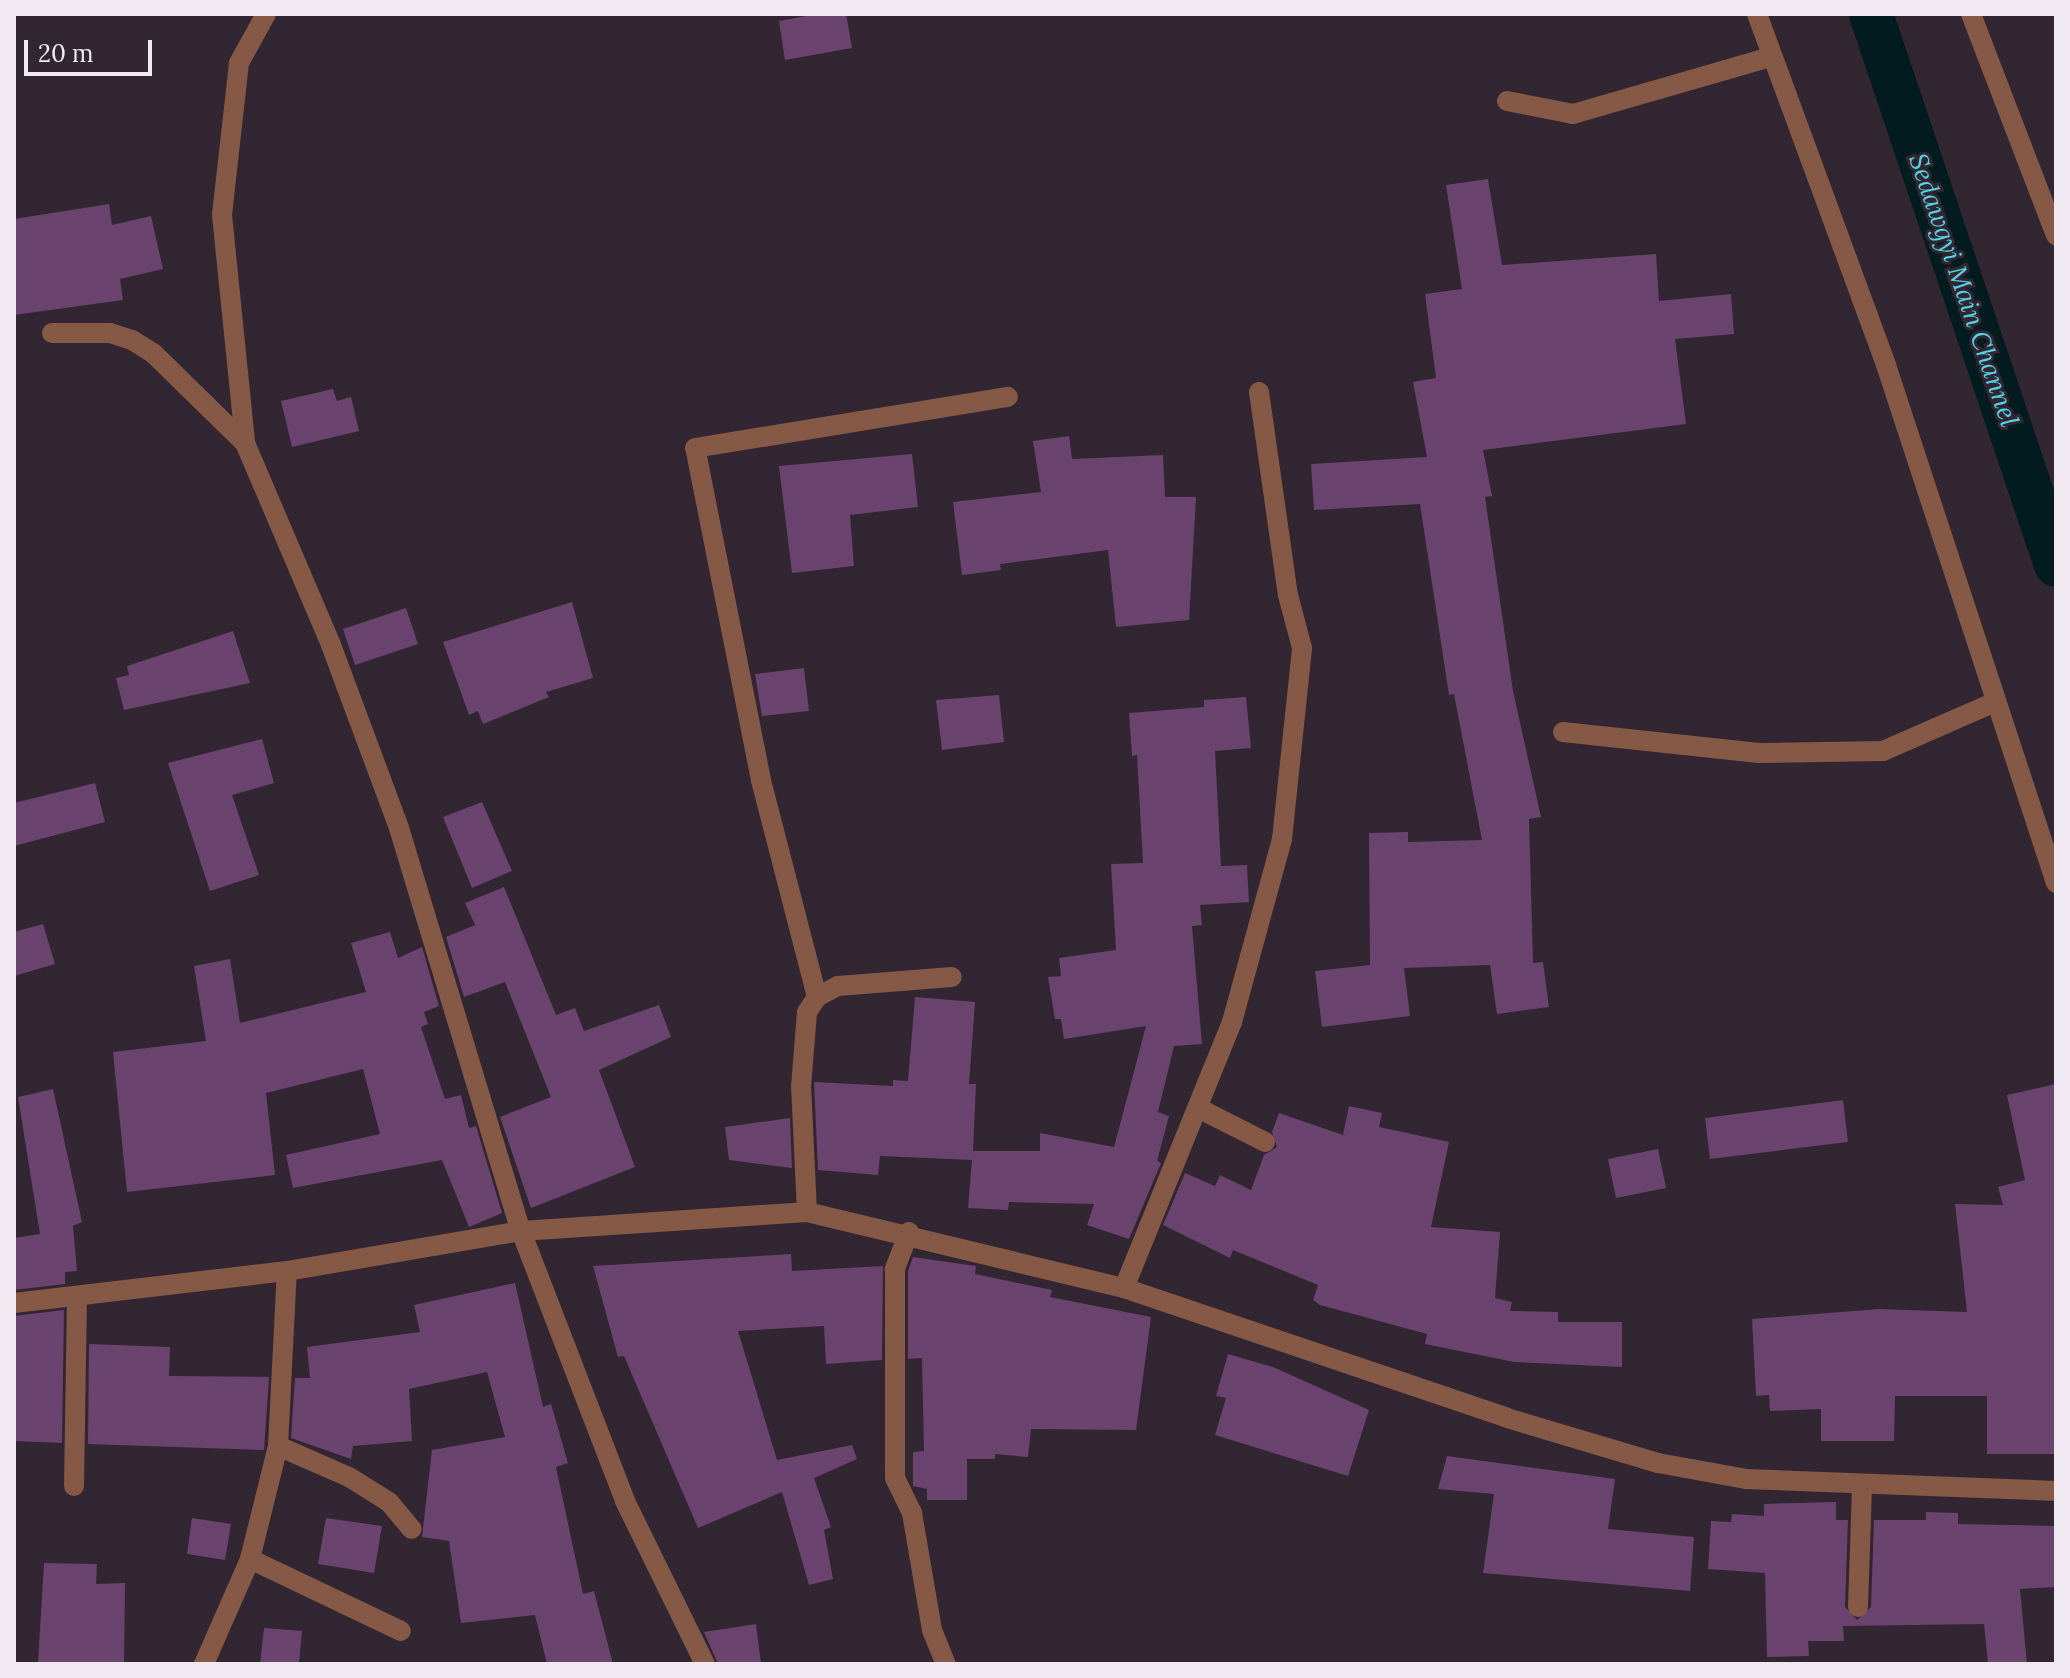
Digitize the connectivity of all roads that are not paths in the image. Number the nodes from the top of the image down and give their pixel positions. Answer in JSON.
{"nodes":[{"id":1,"x":266,"y":14,"type":"edge"},
{"id":2,"x":1757,"y":14,"type":"edge"},
{"id":3,"x":1971,"y":14,"type":"edge"},
{"id":4,"x":1771,"y":57,"type":"junction"},
{"id":5,"x":1507,"y":101,"type":"dead end"},
{"id":6,"x":2056,"y":235,"type":"edge"},
{"id":7,"x":52,"y":333,"type":"dead end"},
{"id":8,"x":1259,"y":392,"type":"dead end"},
{"id":9,"x":1008,"y":397,"type":"dead end"},
{"id":10,"x":245,"y":443,"type":"junction"},
{"id":11,"x":1995,"y":702,"type":"junction"},
{"id":12,"x":1563,"y":732,"type":"dead end"},
{"id":13,"x":2056,"y":883,"type":"edge"},
{"id":14,"x":952,"y":977,"type":"dead end"},
{"id":15,"x":817,"y":997,"type":"junction"},
{"id":16,"x":1198,"y":1108,"type":"junction"},
{"id":17,"x":1265,"y":1142,"type":"dead end"},
{"id":18,"x":807,"y":1212,"type":"junction"},
{"id":19,"x":521,"y":1231,"type":"junction"},
{"id":20,"x":909,"y":1232,"type":"junction"},
{"id":21,"x":287,"y":1271,"type":"junction"},
{"id":22,"x":1124,"y":1288,"type":"junction"},
{"id":23,"x":77,"y":1297,"type":"junction"},
{"id":24,"x":14,"y":1303,"type":"edge"},
{"id":25,"x":278,"y":1446,"type":"junction"},
{"id":26,"x":1862,"y":1484,"type":"junction"},
{"id":27,"x":74,"y":1486,"type":"dead end"},
{"id":28,"x":2056,"y":1491,"type":"edge"},
{"id":29,"x":412,"y":1529,"type":"dead end"},
{"id":30,"x":250,"y":1559,"type":"junction"},
{"id":31,"x":1858,"y":1607,"type":"dead end"},
{"id":32,"x":401,"y":1631,"type":"dead end"},
{"id":33,"x":204,"y":1664,"type":"edge"},
{"id":34,"x":705,"y":1664,"type":"edge"},
{"id":35,"x":946,"y":1664,"type":"edge"}],
"edges":[{"from":1,"to":10,"type":"street"},
{"from":2,"to":4,"type":"street"},
{"from":3,"to":6,"type":"street"},
{"from":4,"to":5,"type":"street"},
{"from":4,"to":11,"type":"street"},
{"from":7,"to":10,"type":"street"},
{"from":8,"to":16,"type":"street"},
{"from":9,"to":15,"type":"street"},
{"from":10,"to":19,"type":"street"},
{"from":11,"to":12,"type":"street"},
{"from":11,"to":13,"type":"street"},
{"from":14,"to":15,"type":"street"},
{"from":15,"to":18,"type":"street"},
{"from":16,"to":17,"type":"street"},
{"from":16,"to":22,"type":"street"},
{"from":18,"to":19,"type":"street"},
{"from":18,"to":20,"type":"street"},
{"from":19,"to":21,"type":"street"},
{"from":19,"to":34,"type":"street"},
{"from":20,"to":22,"type":"street"},
{"from":20,"to":35,"type":"street"},
{"from":21,"to":23,"type":"street"},
{"from":21,"to":25,"type":"street"},
{"from":22,"to":26,"type":"street"},
{"from":23,"to":24,"type":"street"},
{"from":23,"to":27,"type":"street"},
{"from":25,"to":29,"type":"street"},
{"from":25,"to":30,"type":"street"},
{"from":26,"to":28,"type":"street"},
{"from":26,"to":31,"type":"street"},
{"from":30,"to":32,"type":"street"},
{"from":30,"to":33,"type":"street"}]}
